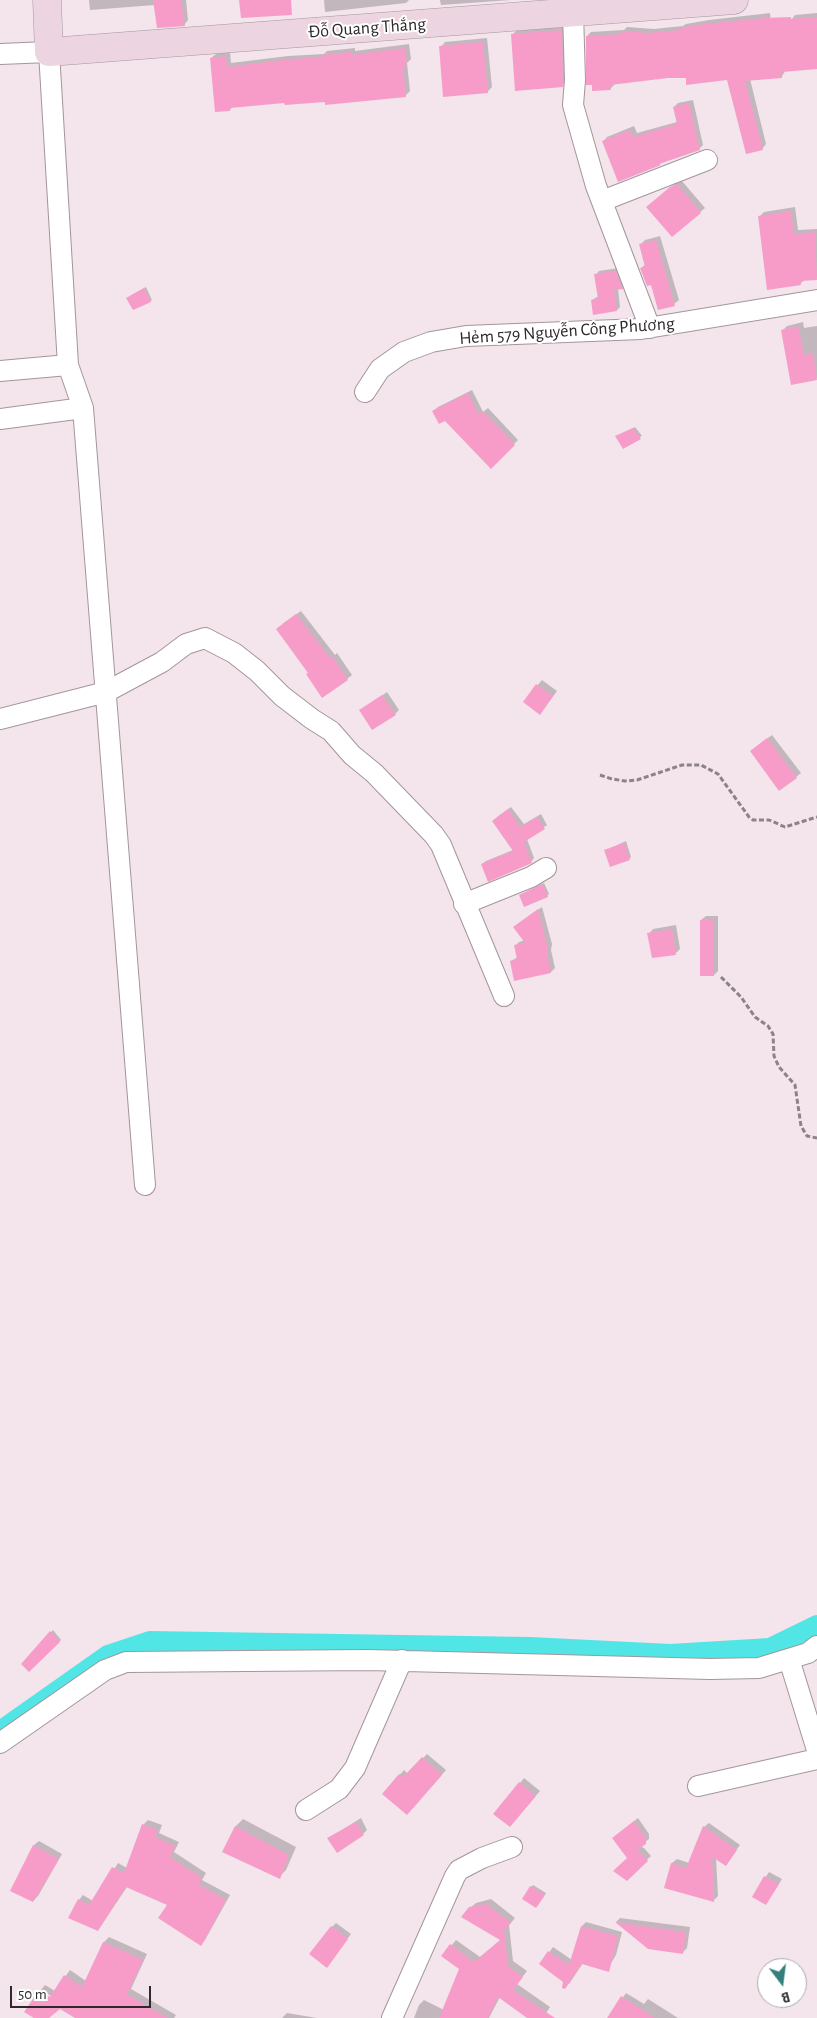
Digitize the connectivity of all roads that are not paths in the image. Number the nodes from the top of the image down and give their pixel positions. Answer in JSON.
{"nodes":[{"id":1,"x":47,"y":0,"type":"edge"},
{"id":2,"x":734,"y":0,"type":"edge"},
{"id":3,"x":573,"y":12,"type":"junction"},
{"id":4,"x":49,"y":52,"type":"junction"},
{"id":5,"x":0,"y":54,"type":"edge"},
{"id":6,"x":707,"y":160,"type":"dead end"},
{"id":7,"x":602,"y":201,"type":"junction"},
{"id":8,"x":817,"y":300,"type":"edge"},
{"id":9,"x":650,"y":328,"type":"junction"},
{"id":10,"x":68,"y":365,"type":"junction"},
{"id":11,"x":0,"y":371,"type":"edge"},
{"id":12,"x":365,"y":392,"type":"dead end"},
{"id":13,"x":83,"y":408,"type":"junction"},
{"id":14,"x":0,"y":419,"type":"edge"},
{"id":15,"x":106,"y":692,"type":"junction"},
{"id":16,"x":0,"y":719,"type":"edge"},
{"id":17,"x":546,"y":868,"type":"dead end"},
{"id":18,"x":464,"y":904,"type":"junction"},
{"id":19,"x":504,"y":996,"type":"dead end"},
{"id":20,"x":145,"y":1185,"type":"dead end"},
{"id":21,"x":817,"y":1646,"type":"edge"},
{"id":22,"x":789,"y":1659,"type":"junction"},
{"id":23,"x":402,"y":1660,"type":"junction"},
{"id":24,"x":0,"y":1743,"type":"edge"},
{"id":25,"x":817,"y":1750,"type":"edge"},
{"id":26,"x":817,"y":1759,"type":"edge"},
{"id":27,"x":698,"y":1786,"type":"dead end"},
{"id":28,"x":306,"y":1810,"type":"dead end"},
{"id":29,"x":512,"y":1848,"type":"dead end"},
{"id":30,"x":392,"y":2018,"type":"edge"}],
"edges":[{"from":1,"to":4,"type":"street"},
{"from":2,"to":3,"type":"street","name":"Đỗ Quang Thắng"},
{"from":3,"to":4,"type":"street","name":"Đỗ Quang Thắng"},
{"from":3,"to":7,"type":"street"},
{"from":4,"to":5,"type":"street","name":"Đỗ Quang Thắng"},
{"from":4,"to":10,"type":"street"},
{"from":6,"to":7,"type":"street"},
{"from":7,"to":9,"type":"street"},
{"from":8,"to":9,"type":"street","name":"Hẻm 579 Nguyễn Công Phương"},
{"from":9,"to":12,"type":"street","name":"Hẻm 579 Nguyễn Công Phương"},
{"from":10,"to":11,"type":"street"},
{"from":10,"to":13,"type":"street"},
{"from":13,"to":14,"type":"street"},
{"from":13,"to":15,"type":"street"},
{"from":15,"to":16,"type":"street"},
{"from":15,"to":18,"type":"street"},
{"from":15,"to":20,"type":"street"},
{"from":17,"to":18,"type":"street"},
{"from":18,"to":19,"type":"street"},
{"from":21,"to":22,"type":"street"},
{"from":22,"to":23,"type":"street"},
{"from":22,"to":25,"type":"street"},
{"from":23,"to":24,"type":"street"},
{"from":23,"to":28,"type":"street"},
{"from":26,"to":27,"type":"street"},
{"from":29,"to":30,"type":"street"}]}
